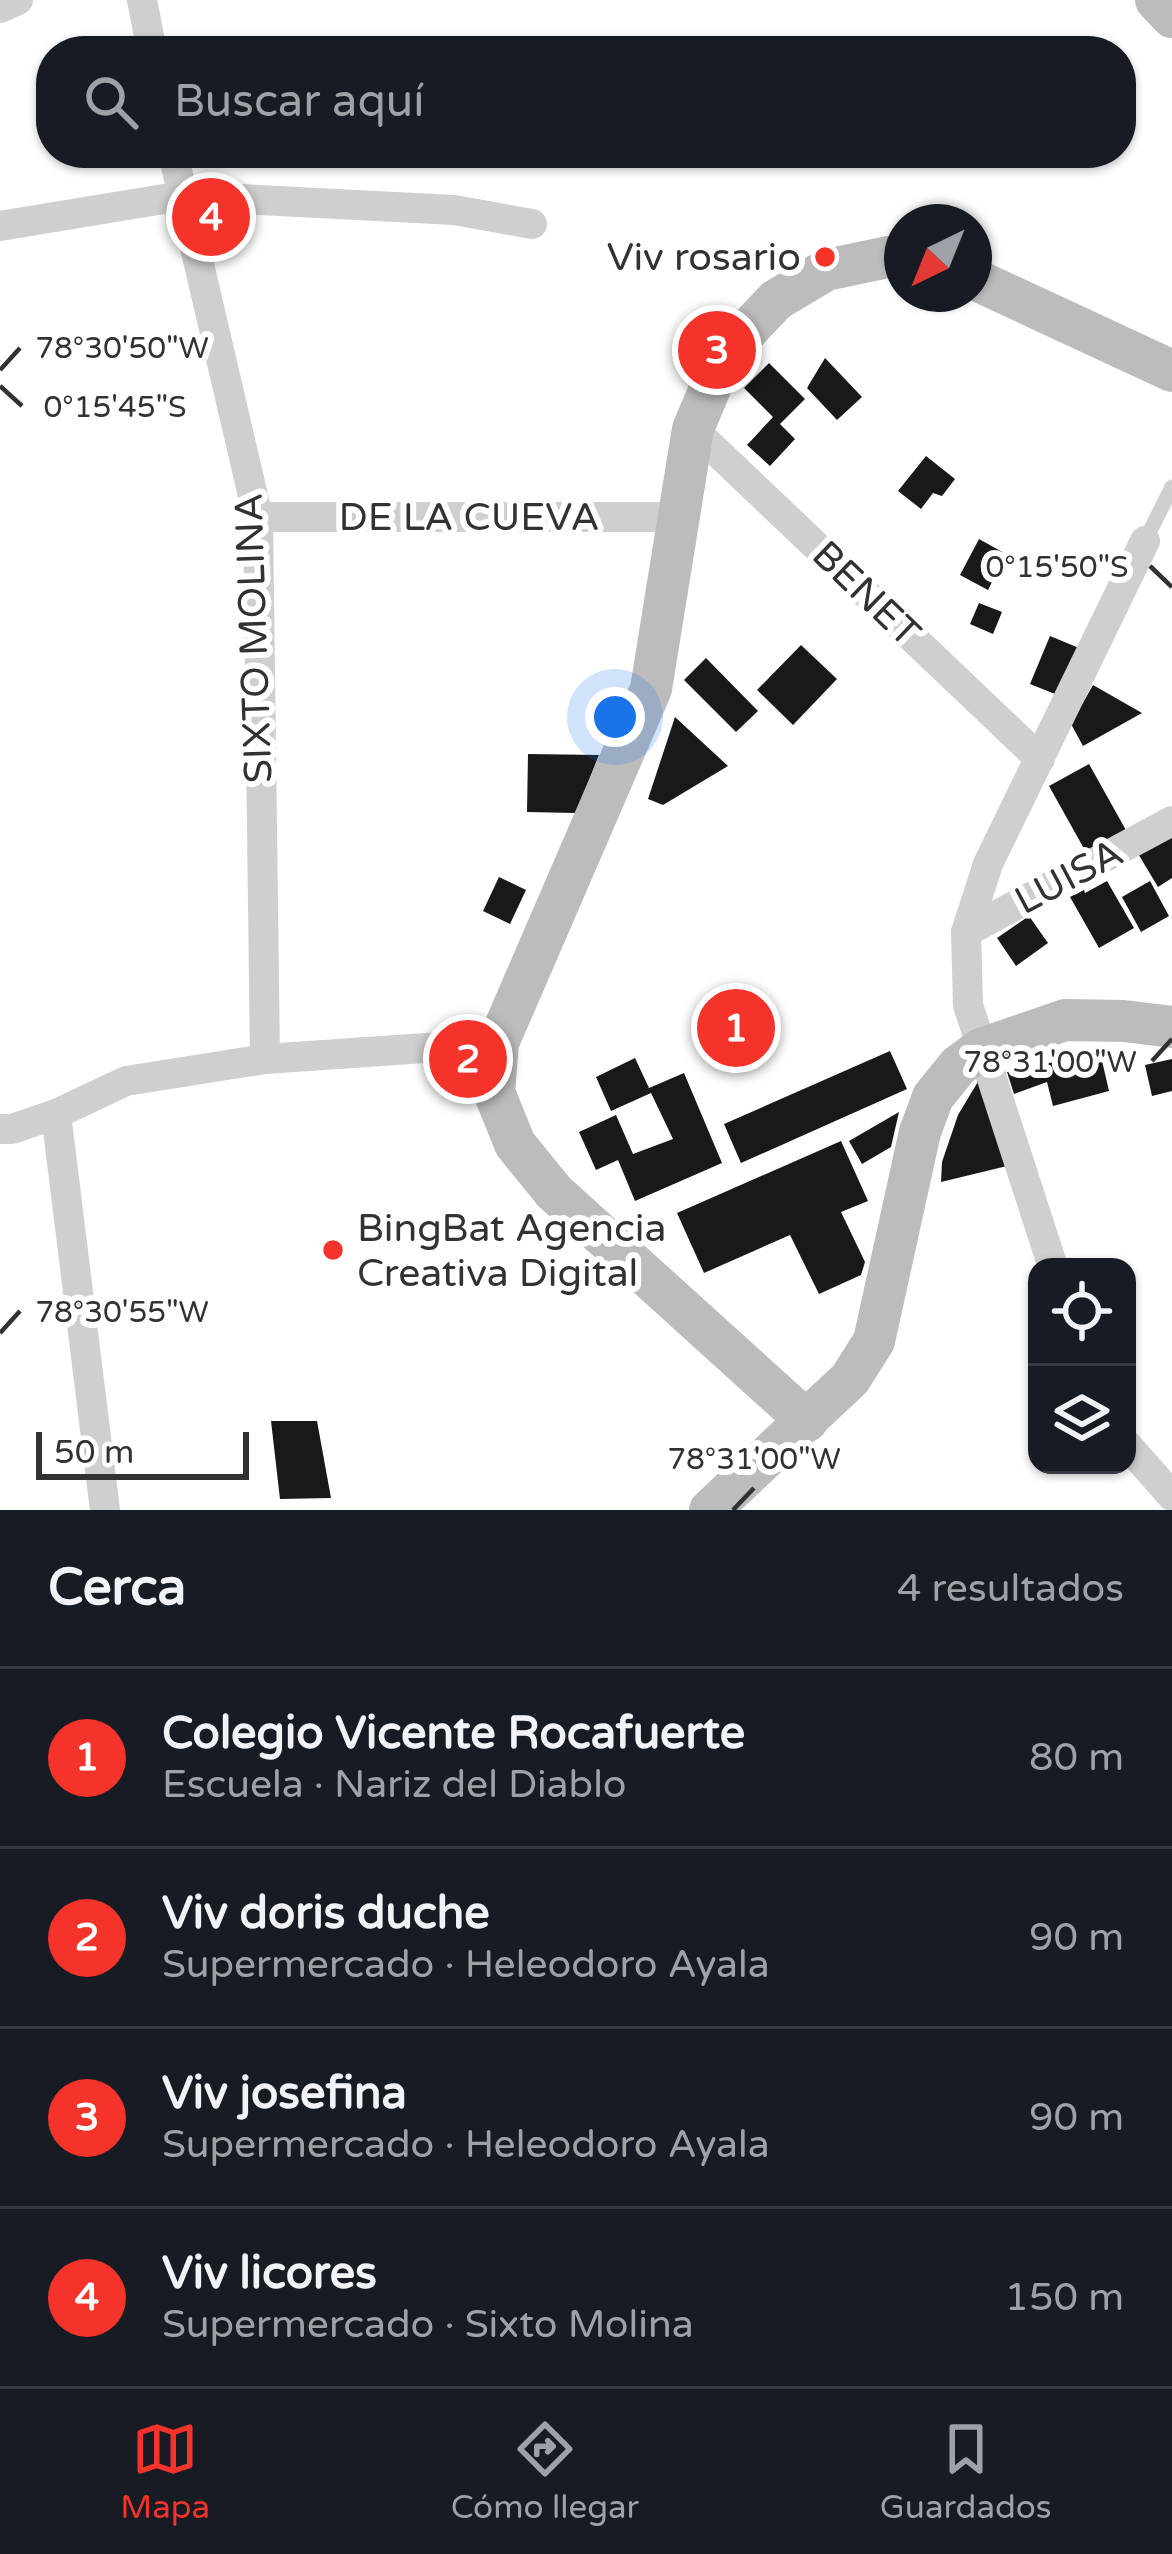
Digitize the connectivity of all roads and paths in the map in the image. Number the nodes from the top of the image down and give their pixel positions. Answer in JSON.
{"nodes":[{"id":1,"x":18,"y":0,"type":"edge"},
{"id":2,"x":142,"y":0,"type":"edge"},
{"id":3,"x":1156,"y":0,"type":"edge"},
{"id":4,"x":0,"y":8,"type":"edge"},
{"id":5,"x":1172,"y":17,"type":"edge"},
{"id":6,"x":149,"y":36,"type":"edge"},
{"id":7,"x":176,"y":168,"type":"edge"},
{"id":8,"x":182,"y":196,"type":"junction"},
{"id":9,"x":532,"y":224,"type":"dead end"},
{"id":10,"x":0,"y":226,"type":"edge"},
{"id":11,"x":884,"y":258,"type":"edge"},
{"id":12,"x":992,"y":288,"type":"edge"},
{"id":13,"x":1172,"y":371,"type":"edge"},
{"id":14,"x":693,"y":429,"type":"junction"},
{"id":15,"x":1172,"y":487,"type":"edge"},
{"id":16,"x":258,"y":517,"type":"junction"},
{"id":17,"x":680,"y":517,"type":"junction"},
{"id":18,"x":1145,"y":541,"type":"joint"},
{"id":19,"x":1040,"y":759,"type":"junction"},
{"id":20,"x":1172,"y":821,"type":"edge"},
{"id":21,"x":966,"y":932,"type":"junction"},
{"id":22,"x":1172,"y":1028,"type":"edge"},
{"id":23,"x":498,"y":1042,"type":"junction"},
{"id":24,"x":981,"y":1048,"type":"junction"},
{"id":25,"x":265,"y":1059,"type":"junction"},
{"id":26,"x":56,"y":1114,"type":"junction"},
{"id":27,"x":0,"y":1129,"type":"edge"},
{"id":28,"x":1050,"y":1258,"type":"edge"},
{"id":29,"x":807,"y":1421,"type":"junction"},
{"id":30,"x":1136,"y":1455,"type":"edge"},
{"id":31,"x":1172,"y":1496,"type":"edge"},
{"id":32,"x":105,"y":1510,"type":"edge"},
{"id":33,"x":710,"y":1510,"type":"edge"}],
"edges":[{"from":1,"to":4,"type":"street"},
{"from":2,"to":6,"type":"street"},
{"from":3,"to":5,"type":"street"},
{"from":7,"to":8,"type":"street","name":"SIXTO MOLINA"},
{"from":8,"to":9,"type":"street"},
{"from":8,"to":10,"type":"street"},
{"from":8,"to":16,"type":"street","name":"SIXTO MOLINA"},
{"from":11,"to":14,"type":"street"},
{"from":12,"to":13,"type":"street"},
{"from":14,"to":17,"type":"street"},
{"from":14,"to":19,"type":"street","name":"BENET"},
{"from":15,"to":18,"type":"lane"},
{"from":16,"to":17,"type":"street","name":"DE LA CUEVA"},
{"from":16,"to":25,"type":"street","name":"SIXTO MOLINA"},
{"from":17,"to":23,"type":"street"},
{"from":18,"to":19,"type":"street"},
{"from":19,"to":21,"type":"street"},
{"from":20,"to":21,"type":"street","name":"LUISA"},
{"from":21,"to":24,"type":"street"},
{"from":22,"to":24,"type":"street"},
{"from":23,"to":25,"type":"street"},
{"from":23,"to":29,"type":"street"},
{"from":24,"to":28,"type":"street"},
{"from":24,"to":29,"type":"street"},
{"from":25,"to":26,"type":"street"},
{"from":26,"to":27,"type":"street"},
{"from":26,"to":32,"type":"street"},
{"from":29,"to":33,"type":"street"},
{"from":30,"to":31,"type":"street"}]}
